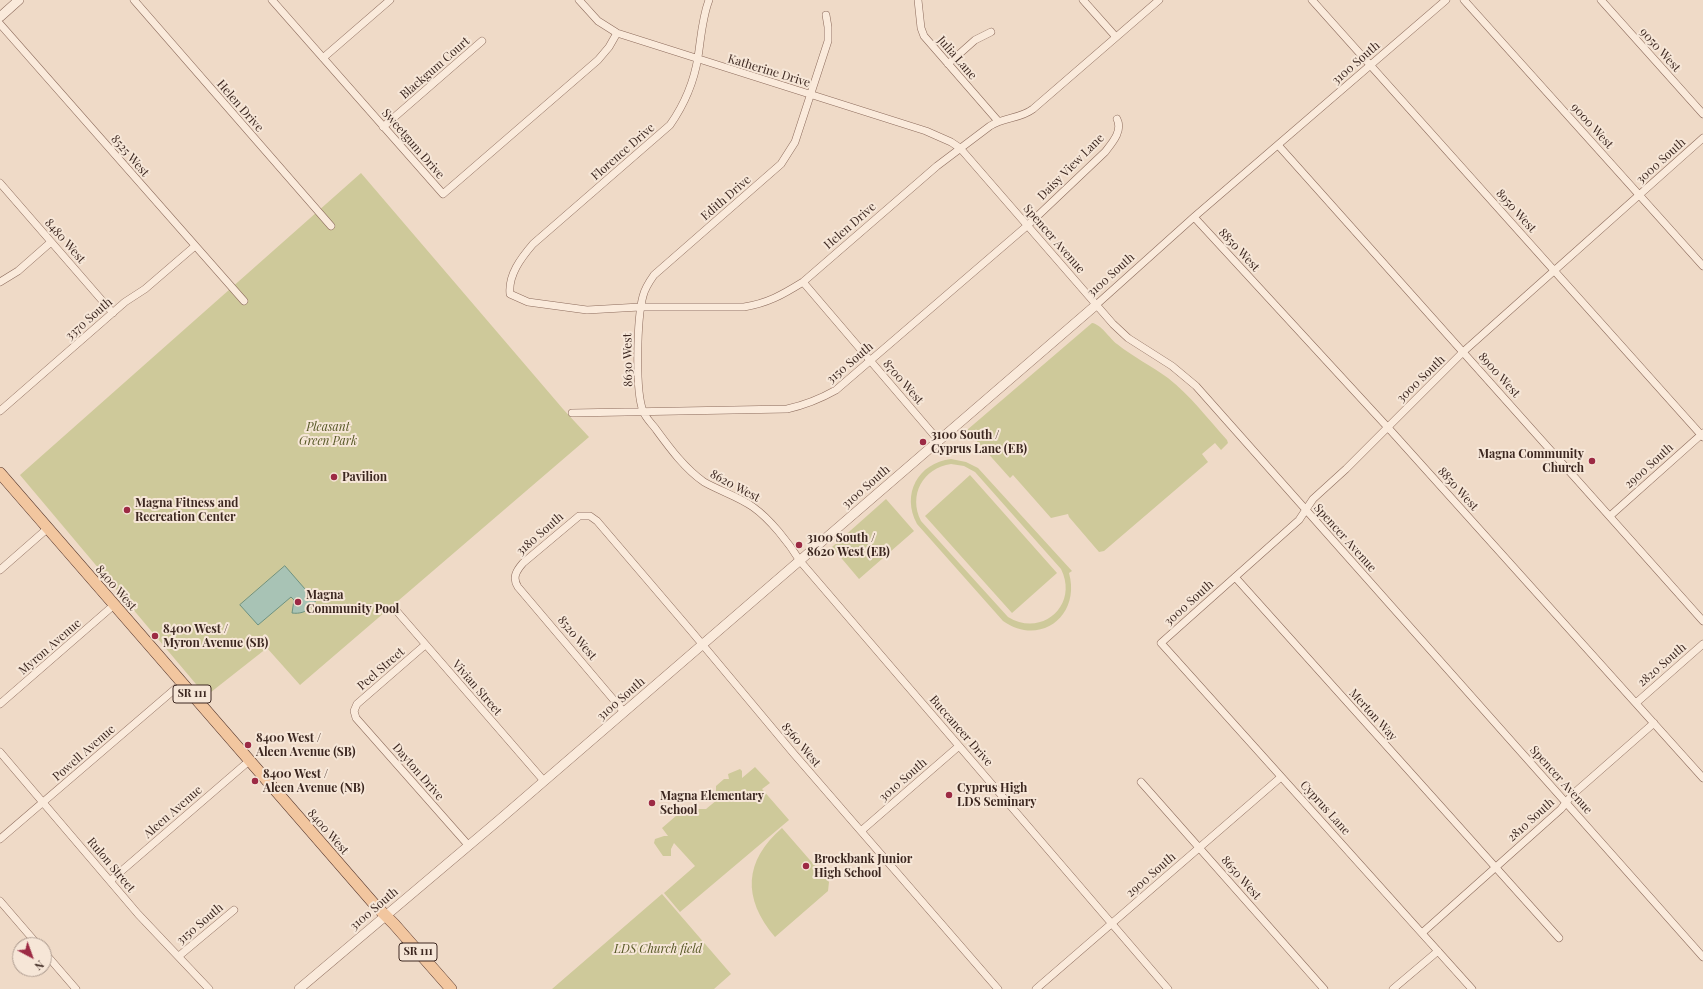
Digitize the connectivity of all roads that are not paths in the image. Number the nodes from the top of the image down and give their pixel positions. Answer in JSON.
{"nodes":[{"id":1,"x":19,"y":0,"type":"edge"},
{"id":2,"x":134,"y":0,"type":"edge"},
{"id":3,"x":272,"y":0,"type":"edge"},
{"id":4,"x":390,"y":0,"type":"edge"},
{"id":5,"x":579,"y":0,"type":"edge"},
{"id":6,"x":709,"y":0,"type":"edge"},
{"id":7,"x":918,"y":0,"type":"edge"},
{"id":8,"x":1083,"y":0,"type":"edge"},
{"id":9,"x":1158,"y":0,"type":"edge"},
{"id":10,"x":1312,"y":0,"type":"edge"},
{"id":11,"x":1446,"y":0,"type":"edge"},
{"id":12,"x":1464,"y":0,"type":"edge"},
{"id":13,"x":1601,"y":0,"type":"edge"},
{"id":14,"x":826,"y":15,"type":"dead end"},
{"id":15,"x":0,"y":16,"type":"edge"},
{"id":16,"x":0,"y":24,"type":"edge"},
{"id":17,"x":991,"y":32,"type":"dead end"},
{"id":18,"x":617,"y":33,"type":"junction"},
{"id":19,"x":1116,"y":37,"type":"junction"},
{"id":20,"x":482,"y":41,"type":"dead end"},
{"id":21,"x":323,"y":58,"type":"junction"},
{"id":22,"x":698,"y":60,"type":"junction"},
{"id":23,"x":948,"y":64,"type":"junction"},
{"id":24,"x":1371,"y":65,"type":"junction"},
{"id":25,"x":810,"y":95,"type":"junction"},
{"id":26,"x":1703,"y":114,"type":"edge"},
{"id":27,"x":1117,"y":119,"type":"dead end"},
{"id":28,"x":998,"y":121,"type":"junction"},
{"id":29,"x":383,"y":127,"type":"junction"},
{"id":30,"x":1703,"y":138,"type":"edge"},
{"id":31,"x":1278,"y":145,"type":"junction"},
{"id":32,"x":960,"y":148,"type":"junction"},
{"id":33,"x":0,"y":184,"type":"edge"},
{"id":34,"x":1639,"y":195,"type":"junction"},
{"id":35,"x":1194,"y":217,"type":"junction"},
{"id":36,"x":1028,"y":225,"type":"junction"},
{"id":37,"x":331,"y":226,"type":"dead end"},
{"id":38,"x":52,"y":242,"type":"junction"},
{"id":39,"x":195,"y":246,"type":"junction"},
{"id":40,"x":1703,"y":266,"type":"edge"},
{"id":41,"x":1555,"y":271,"type":"junction"},
{"id":42,"x":0,"y":282,"type":"edge"},
{"id":43,"x":803,"y":282,"type":"junction"},
{"id":44,"x":510,"y":294,"type":"joint"},
{"id":45,"x":244,"y":301,"type":"dead end"},
{"id":46,"x":1096,"y":305,"type":"junction"},
{"id":47,"x":640,"y":307,"type":"junction"},
{"id":48,"x":113,"y":312,"type":"junction"},
{"id":49,"x":1463,"y":352,"type":"junction"},
{"id":50,"x":870,"y":361,"type":"junction"},
{"id":51,"x":0,"y":411,"type":"edge"},
{"id":52,"x":643,"y":413,"type":"junction"},
{"id":53,"x":572,"y":414,"type":"dead end"},
{"id":54,"x":1387,"y":427,"type":"junction"},
{"id":55,"x":1702,"y":435,"type":"edge"},
{"id":56,"x":939,"y":441,"type":"junction"},
{"id":57,"x":0,"y":473,"type":"edge"},
{"id":58,"x":1306,"y":511,"type":"junction"},
{"id":59,"x":587,"y":516,"type":"joint"},
{"id":60,"x":1610,"y":516,"type":"junction"},
{"id":61,"x":48,"y":528,"type":"junction"},
{"id":62,"x":800,"y":561,"type":"junction"},
{"id":63,"x":0,"y":570,"type":"edge"},
{"id":64,"x":1235,"y":577,"type":"junction"},
{"id":65,"x":515,"y":578,"type":"joint"},
{"id":66,"x":114,"y":606,"type":"junction"},
{"id":67,"x":394,"y":608,"type":"dead end"},
{"id":68,"x":1703,"y":620,"type":"edge"},
{"id":69,"x":1161,"y":642,"type":"joint"},
{"id":70,"x":702,"y":644,"type":"junction"},
{"id":71,"x":1703,"y":644,"type":"edge"},
{"id":72,"x":425,"y":645,"type":"junction"},
{"id":73,"x":182,"y":683,"type":"junction"},
{"id":74,"x":1636,"y":703,"type":"junction"},
{"id":75,"x":0,"y":704,"type":"edge"},
{"id":76,"x":354,"y":711,"type":"joint"},
{"id":77,"x":624,"y":712,"type":"junction"},
{"id":78,"x":1654,"y":723,"type":"junction"},
{"id":79,"x":959,"y":746,"type":"junction"},
{"id":80,"x":0,"y":752,"type":"edge"},
{"id":81,"x":249,"y":761,"type":"junction"},
{"id":82,"x":1281,"y":777,"type":"junction"},
{"id":83,"x":1703,"y":778,"type":"edge"},
{"id":84,"x":544,"y":781,"type":"junction"},
{"id":85,"x":1141,"y":782,"type":"dead end"},
{"id":86,"x":43,"y":802,"type":"junction"},
{"id":87,"x":1567,"y":802,"type":"junction"},
{"id":88,"x":861,"y":831,"type":"junction"},
{"id":89,"x":0,"y":839,"type":"edge"},
{"id":90,"x":469,"y":846,"type":"junction"},
{"id":91,"x":1199,"y":848,"type":"junction"},
{"id":92,"x":1494,"y":867,"type":"junction"},
{"id":93,"x":111,"y":880,"type":"junction"},
{"id":94,"x":0,"y":901,"type":"edge"},
{"id":95,"x":234,"y":910,"type":"dead end"},
{"id":96,"x":385,"y":915,"type":"junction"},
{"id":97,"x":1112,"y":923,"type":"junction"},
{"id":98,"x":1422,"y":933,"type":"junction"},
{"id":99,"x":31,"y":937,"type":"edge"},
{"id":100,"x":1559,"y":938,"type":"dead end"},
{"id":101,"x":1438,"y":951,"type":"junction"},
{"id":102,"x":179,"y":956,"type":"junction"},
{"id":103,"x":1703,"y":956,"type":"edge"},
{"id":104,"x":52,"y":961,"type":"edge"},
{"id":105,"x":76,"y":989,"type":"edge"},
{"id":106,"x":209,"y":989,"type":"edge"},
{"id":107,"x":299,"y":989,"type":"edge"},
{"id":108,"x":451,"y":989,"type":"edge"},
{"id":109,"x":998,"y":989,"type":"edge"},
{"id":110,"x":1036,"y":989,"type":"edge"},
{"id":111,"x":1168,"y":989,"type":"edge"},
{"id":112,"x":1324,"y":989,"type":"edge"},
{"id":113,"x":1394,"y":989,"type":"edge"},
{"id":114,"x":1472,"y":989,"type":"edge"}],
"edges":[{"from":1,"to":15,"type":"street"},
{"from":2,"to":37,"type":"street","name":"Helen Drive"},
{"from":3,"to":21,"type":"street","name":"Sweetgum Drive"},
{"from":4,"to":21,"type":"street"},
{"from":5,"to":18,"type":"street","name":"Katherine Drive"},
{"from":6,"to":22,"type":"street","name":"Florence Drive"},
{"from":7,"to":23,"type":"street","name":"Julia Lane"},
{"from":8,"to":19,"type":"street"},
{"from":9,"to":19,"type":"street","name":"Helen Drive"},
{"from":10,"to":24,"type":"street","name":"8950 West"},
{"from":11,"to":24,"type":"street","name":"3100 South"},
{"from":12,"to":34,"type":"street","name":"9000 West"},
{"from":13,"to":26,"type":"street","name":"9050 West"},
{"from":14,"to":25,"type":"street","name":"Edith Drive"},
{"from":16,"to":39,"type":"street","name":"8525 West"},
{"from":17,"to":23,"type":"street"},
{"from":18,"to":22,"type":"street","name":"Katherine Drive"},
{"from":18,"to":29,"type":"street","name":"Sweetgum Drive"},
{"from":19,"to":28,"type":"street","name":"Helen Drive"},
{"from":20,"to":29,"type":"street","name":"Blackgum Court"},
{"from":21,"to":29,"type":"street","name":"Sweetgum Drive"},
{"from":22,"to":25,"type":"street","name":"Katherine Drive"},
{"from":22,"to":44,"type":"street","name":"Florence Drive"},
{"from":23,"to":28,"type":"street","name":"Julia Lane"},
{"from":24,"to":31,"type":"street","name":"3100 South"},
{"from":24,"to":41,"type":"street","name":"8950 West"},
{"from":25,"to":32,"type":"street","name":"Katherine Drive"},
{"from":25,"to":47,"type":"street","name":"Edith Drive"},
{"from":27,"to":36,"type":"street","name":"Daisy View Lane"},
{"from":28,"to":32,"type":"street","name":"Helen Drive"},
{"from":30,"to":34,"type":"street","name":"3000 South"},
{"from":31,"to":35,"type":"street","name":"3100 South"},
{"from":31,"to":49,"type":"street","name":"8900 West"},
{"from":32,"to":36,"type":"street","name":"Spencer Avenue"},
{"from":32,"to":43,"type":"street","name":"Helen Drive"},
{"from":33,"to":38,"type":"street","name":"8480 West"},
{"from":34,"to":40,"type":"street","name":"9000 West"},
{"from":34,"to":41,"type":"street","name":"3000 South"},
{"from":35,"to":46,"type":"street","name":"3100 South"},
{"from":35,"to":54,"type":"street","name":"8850 West"},
{"from":36,"to":46,"type":"street","name":"Spencer Avenue"},
{"from":36,"to":50,"type":"street","name":"3150 South"},
{"from":38,"to":42,"type":"street"},
{"from":38,"to":48,"type":"street","name":"8480 West"},
{"from":39,"to":45,"type":"street","name":"8525 West"},
{"from":39,"to":48,"type":"street","name":"3370 South"},
{"from":41,"to":49,"type":"street","name":"3000 South"},
{"from":41,"to":55,"type":"street","name":"8950 West"},
{"from":43,"to":47,"type":"street","name":"Helen Drive"},
{"from":43,"to":50,"type":"street","name":"8700 West"},
{"from":44,"to":47,"type":"street","name":"Helen Drive"},
{"from":46,"to":56,"type":"street","name":"3100 South"},
{"from":46,"to":58,"type":"street","name":"Spencer Avenue"},
{"from":47,"to":52,"type":"street","name":"8630 West"},
{"from":48,"to":51,"type":"street","name":"3370 South"},
{"from":49,"to":54,"type":"street","name":"3000 South"},
{"from":49,"to":60,"type":"street","name":"8900 West"},
{"from":50,"to":52,"type":"street","name":"3150 South"},
{"from":50,"to":56,"type":"street","name":"8700 West"},
{"from":52,"to":53,"type":"street","name":"3150 South"},
{"from":52,"to":62,"type":"street","name":"8620 West"},
{"from":54,"to":58,"type":"street","name":"3000 South"},
{"from":54,"to":74,"type":"street","name":"8850 West"},
{"from":55,"to":60,"type":"street","name":"2900 South"},
{"from":56,"to":62,"type":"street","name":"3100 South"},
{"from":57,"to":61,"type":"main road","name":"8400 West","number":"SR 111"},
{"from":58,"to":64,"type":"street","name":"3000 South"},
{"from":58,"to":87,"type":"street","name":"Spencer Avenue"},
{"from":59,"to":65,"type":"street","name":"3180 South"},
{"from":59,"to":70,"type":"street","name":"8560 West"},
{"from":60,"to":68,"type":"street","name":"8900 West"},
{"from":61,"to":63,"type":"street"},
{"from":61,"to":66,"type":"main road","name":"8400 West","number":"SR 111"},
{"from":62,"to":70,"type":"street","name":"3100 South"},
{"from":62,"to":79,"type":"street","name":"Buccaneer Drive"},
{"from":64,"to":69,"type":"street","name":"3000 South"},
{"from":64,"to":92,"type":"street","name":"Merton Way"},
{"from":65,"to":77,"type":"street","name":"8520 West"},
{"from":66,"to":73,"type":"main road","name":"8400 West","number":"SR 111"},
{"from":66,"to":75,"type":"street","name":"Myron Avenue"},
{"from":67,"to":72,"type":"street","name":"Vivian Street"},
{"from":69,"to":82,"type":"street","name":"Cyprus Lane"},
{"from":70,"to":77,"type":"street","name":"3100 South"},
{"from":70,"to":88,"type":"street","name":"8560 West"},
{"from":71,"to":74,"type":"street","name":"2820 South"},
{"from":72,"to":76,"type":"street","name":"Peel Street"},
{"from":72,"to":84,"type":"street","name":"Vivian Street"},
{"from":73,"to":81,"type":"main road","name":"8400 West","number":"SR 111"},
{"from":73,"to":86,"type":"street","name":"Powell Avenue"},
{"from":74,"to":78,"type":"street","name":"8850 West"},
{"from":76,"to":90,"type":"street","name":"Dayton Drive"},
{"from":77,"to":84,"type":"street","name":"3100 South"},
{"from":78,"to":83,"type":"street","name":"8850 West"},
{"from":78,"to":87,"type":"street","name":"2810 South"},
{"from":79,"to":88,"type":"street","name":"3010 South"},
{"from":79,"to":97,"type":"street","name":"Buccaneer Drive"},
{"from":80,"to":86,"type":"street","name":"Rulon Street"},
{"from":81,"to":93,"type":"street","name":"Aleen Avenue"},
{"from":81,"to":96,"type":"main road","name":"8400 West","number":"SR 111"},
{"from":82,"to":91,"type":"street","name":"2900 South"},
{"from":82,"to":98,"type":"street","name":"Cyprus Lane"},
{"from":84,"to":90,"type":"street","name":"3100 South"},
{"from":85,"to":91,"type":"street","name":"8650 West"},
{"from":86,"to":89,"type":"street","name":"Powell Avenue"},
{"from":86,"to":93,"type":"street","name":"Rulon Street"},
{"from":87,"to":92,"type":"street","name":"2810 South"},
{"from":87,"to":103,"type":"street","name":"Spencer Avenue"},
{"from":88,"to":109,"type":"street","name":"8560 West"},
{"from":90,"to":96,"type":"street","name":"3100 South"},
{"from":91,"to":97,"type":"street","name":"2900 South"},
{"from":91,"to":112,"type":"street","name":"8650 West"},
{"from":92,"to":98,"type":"street","name":"2810 South"},
{"from":92,"to":100,"type":"street","name":"Merton Way"},
{"from":93,"to":102,"type":"street","name":"Rulon Street"},
{"from":94,"to":99,"type":"street"},
{"from":95,"to":102,"type":"street","name":"3150 South"},
{"from":96,"to":107,"type":"street","name":"3100 South"},
{"from":96,"to":108,"type":"main road","name":"8400 West","number":"SR 111"},
{"from":97,"to":110,"type":"street","name":"2900 South"},
{"from":97,"to":111,"type":"street","name":"Buccaneer Drive"},
{"from":98,"to":101,"type":"street","name":"Cyprus Lane"},
{"from":101,"to":113,"type":"street"},
{"from":101,"to":114,"type":"street","name":"Cyprus Lane"},
{"from":102,"to":106,"type":"street","name":"Rulon Street"},
{"from":104,"to":105,"type":"street"}]}
